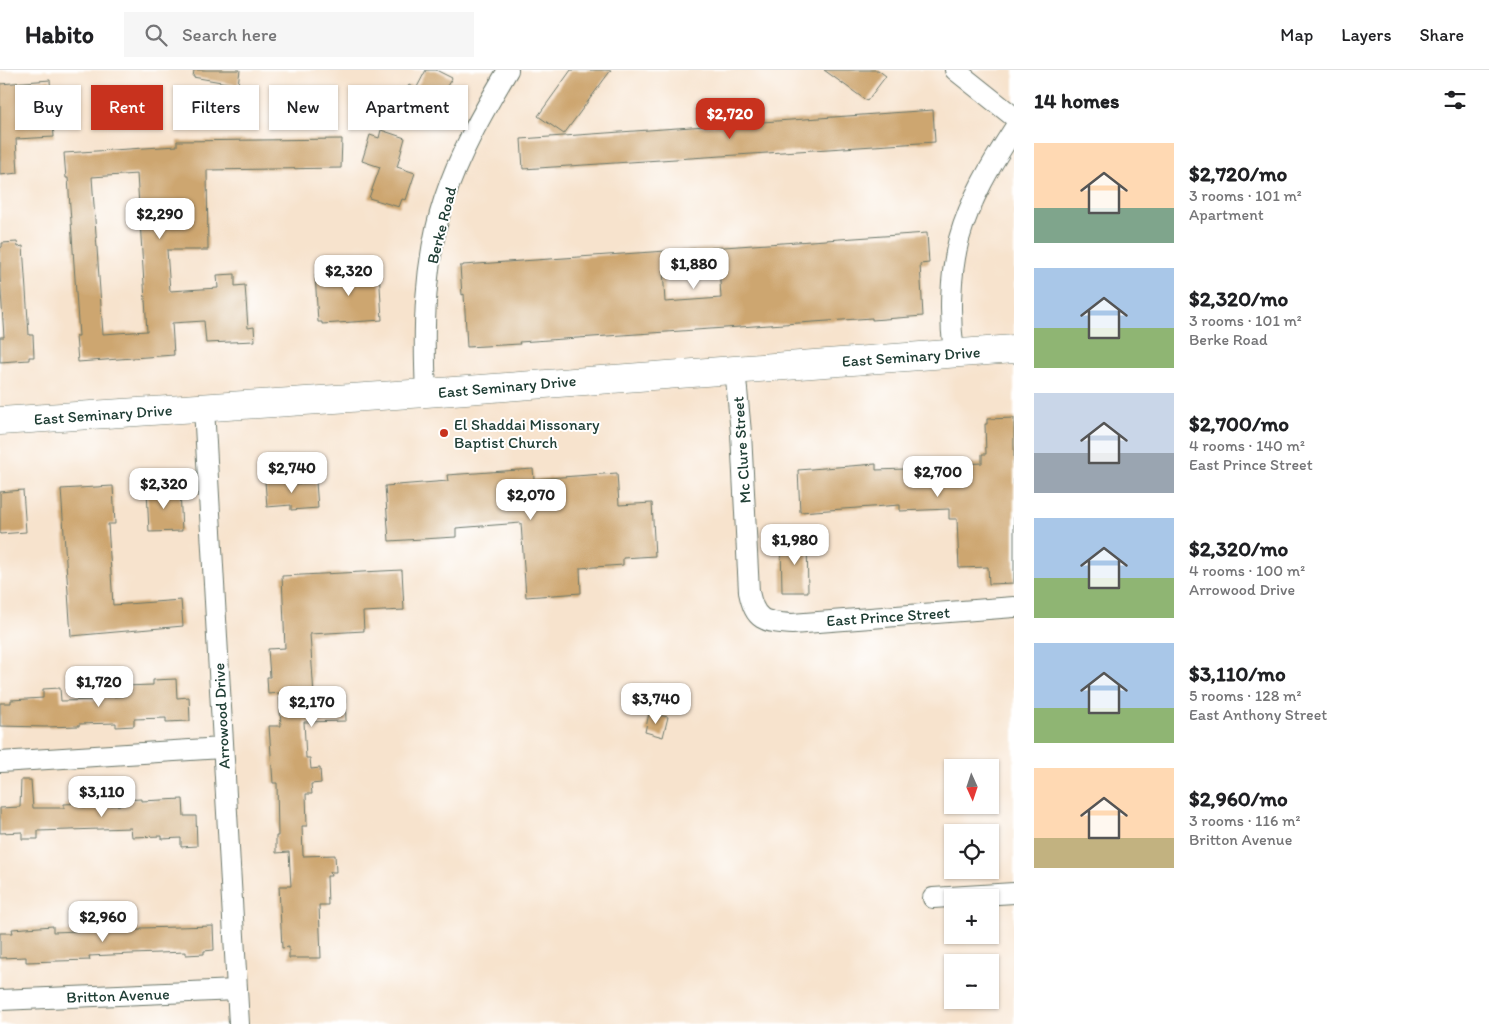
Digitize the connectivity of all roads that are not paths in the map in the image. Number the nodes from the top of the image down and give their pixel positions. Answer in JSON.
{"nodes":[{"id":1,"x":508,"y":70,"type":"edge"},
{"id":2,"x":955,"y":70,"type":"edge"},
{"id":3,"x":1014,"y":116,"type":"edge"},
{"id":4,"x":1014,"y":129,"type":"edge"},
{"id":5,"x":1014,"y":348,"type":"edge"},
{"id":6,"x":954,"y":353,"type":"junction"},
{"id":7,"x":736,"y":368,"type":"junction"},
{"id":8,"x":426,"y":393,"type":"junction"},
{"id":9,"x":204,"y":408,"type":"junction"},
{"id":10,"x":0,"y":421,"type":"edge"},
{"id":11,"x":1014,"y":607,"type":"edge"},
{"id":12,"x":762,"y":618,"type":"joint"},
{"id":13,"x":222,"y":748,"type":"junction"},
{"id":14,"x":0,"y":762,"type":"edge"},
{"id":15,"x":1014,"y":893,"type":"edge"},
{"id":16,"x":933,"y":898,"type":"dead end"},
{"id":17,"x":237,"y":990,"type":"junction"},
{"id":18,"x":0,"y":1000,"type":"edge"},
{"id":19,"x":239,"y":1024,"type":"edge"}],
"edges":[{"from":1,"to":8,"type":"street","name":"Berke Road"},
{"from":2,"to":3,"type":"street"},
{"from":4,"to":6,"type":"street"},
{"from":5,"to":6,"type":"main road","name":"East Seminary Drive"},
{"from":6,"to":7,"type":"main road","name":"East Seminary Drive"},
{"from":7,"to":8,"type":"main road","name":"East Seminary Drive"},
{"from":7,"to":12,"type":"street","name":"Mc Clure Street"},
{"from":8,"to":9,"type":"main road","name":"East Seminary Drive"},
{"from":9,"to":10,"type":"main road","name":"East Seminary Drive"},
{"from":9,"to":13,"type":"street","name":"Arrowood Drive"},
{"from":11,"to":12,"type":"street","name":"East Prince Street"},
{"from":13,"to":14,"type":"street"},
{"from":13,"to":17,"type":"street","name":"Arrowood Drive"},
{"from":15,"to":16,"type":"street"},
{"from":17,"to":18,"type":"street","name":"Britton Avenue"},
{"from":17,"to":19,"type":"street","name":"Arrowood Drive"}]}
